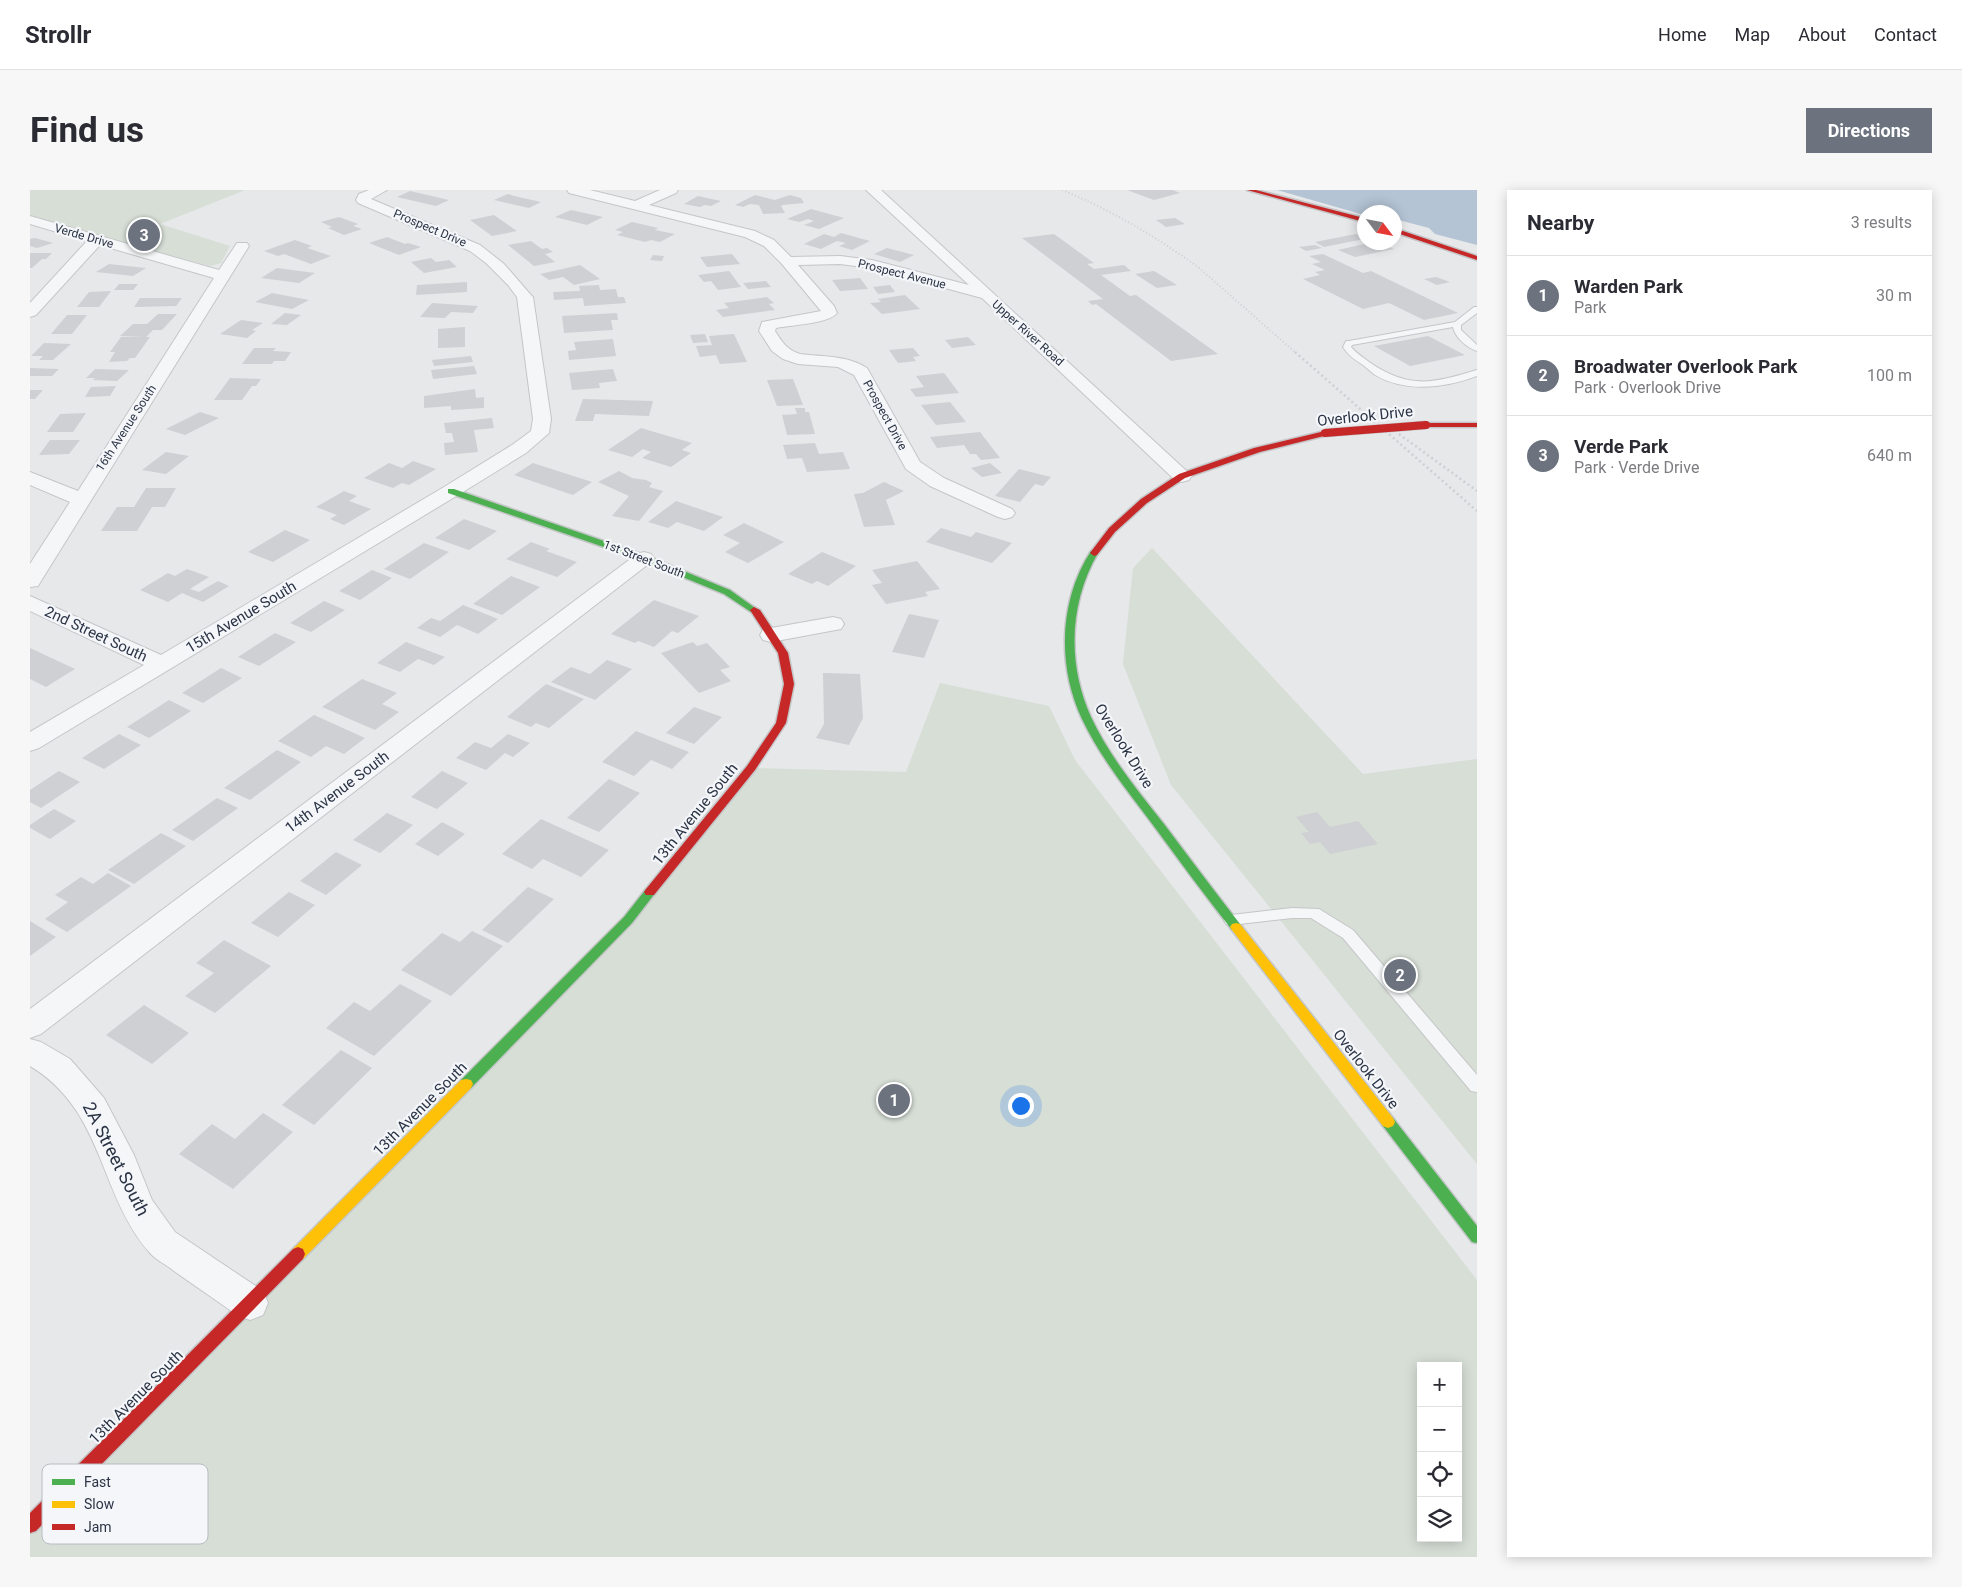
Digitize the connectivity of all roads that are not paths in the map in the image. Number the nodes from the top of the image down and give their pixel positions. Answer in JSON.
{"nodes":[{"id":1,"x":380,"y":190,"type":"edge"},
{"id":2,"x":574,"y":190,"type":"edge"},
{"id":3,"x":671,"y":190,"type":"edge"},
{"id":4,"x":873,"y":190,"type":"edge"},
{"id":5,"x":1250,"y":190,"type":"edge"},
{"id":6,"x":636,"y":206,"type":"junction"},
{"id":7,"x":1357,"y":218,"type":"edge"},
{"id":8,"x":30,"y":220,"type":"edge"},
{"id":9,"x":1402,"y":233,"type":"edge"},
{"id":10,"x":96,"y":240,"type":"junction"},
{"id":11,"x":242,"y":246,"type":"dead end"},
{"id":12,"x":1477,"y":258,"type":"edge"},
{"id":13,"x":788,"y":261,"type":"junction"},
{"id":14,"x":224,"y":276,"type":"junction"},
{"id":15,"x":985,"y":294,"type":"junction"},
{"id":16,"x":1477,"y":309,"type":"edge"},
{"id":17,"x":30,"y":312,"type":"edge"},
{"id":18,"x":1457,"y":324,"type":"junction"},
{"id":19,"x":1477,"y":350,"type":"edge"},
{"id":20,"x":1477,"y":374,"type":"edge"},
{"id":21,"x":1477,"y":425,"type":"edge"},
{"id":22,"x":1182,"y":476,"type":"junction"},
{"id":23,"x":30,"y":478,"type":"edge"},
{"id":24,"x":451,"y":491,"type":"junction"},
{"id":25,"x":81,"y":499,"type":"junction"},
{"id":26,"x":1006,"y":513,"type":"dead end"},
{"id":27,"x":644,"y":558,"type":"junction"},
{"id":28,"x":30,"y":581,"type":"edge"},
{"id":29,"x":34,"y":609,"type":"edge"},
{"id":30,"x":833,"y":624,"type":"dead end"},
{"id":31,"x":772,"y":635,"type":"junction"},
{"id":32,"x":162,"y":664,"type":"junction"},
{"id":33,"x":789,"y":684,"type":"joint"},
{"id":34,"x":30,"y":743,"type":"edge"},
{"id":35,"x":1231,"y":920,"type":"junction"},
{"id":36,"x":30,"y":1026,"type":"edge"},
{"id":37,"x":30,"y":1051,"type":"edge"},
{"id":38,"x":1477,"y":1086,"type":"edge"},
{"id":39,"x":1477,"y":1237,"type":"edge"},
{"id":40,"x":250,"y":1303,"type":"junction"},
{"id":41,"x":90,"y":1464,"type":"edge"},
{"id":42,"x":42,"y":1513,"type":"edge"},
{"id":43,"x":30,"y":1525,"type":"edge"}],
"edges":[{"from":1,"to":24,"type":"street","name":"Prospect Drive"},
{"from":2,"to":6,"type":"street","name":"Prospect Drive"},
{"from":3,"to":6,"type":"street"},
{"from":4,"to":15,"type":"street","name":"Upper River Road"},
{"from":5,"to":7,"type":"street"},
{"from":6,"to":13,"type":"street","name":"Prospect Drive"},
{"from":8,"to":10,"type":"street","name":"Verde Drive"},
{"from":9,"to":12,"type":"street"},
{"from":10,"to":14,"type":"street","name":"Verde Drive"},
{"from":10,"to":17,"type":"street"},
{"from":11,"to":14,"type":"street","name":"16th Avenue South"},
{"from":13,"to":15,"type":"street","name":"Prospect Avenue"},
{"from":13,"to":26,"type":"street","name":"Prospect Drive"},
{"from":14,"to":25,"type":"street","name":"16th Avenue South"},
{"from":15,"to":22,"type":"street","name":"Upper River Road"},
{"from":16,"to":18,"type":"lane"},
{"from":18,"to":19,"type":"lane"},
{"from":18,"to":20,"type":"lane"},
{"from":21,"to":22,"type":"street","name":"Overlook Drive","bridge":true},
{"from":22,"to":35,"type":"street","name":"Overlook Drive"},
{"from":23,"to":25,"type":"street"},
{"from":24,"to":27,"type":"street","name":"1st Street South"},
{"from":24,"to":32,"type":"street","name":"15th Avenue South"},
{"from":25,"to":28,"type":"street","name":"16th Avenue South"},
{"from":27,"to":31,"type":"street","name":"1st Street South"},
{"from":27,"to":36,"type":"street","name":"14th Avenue South"},
{"from":29,"to":32,"type":"street","name":"2nd Street South"},
{"from":30,"to":31,"type":"street"},
{"from":31,"to":33,"type":"street","name":"1st Street South"},
{"from":32,"to":34,"type":"street","name":"15th Avenue South"},
{"from":33,"to":40,"type":"street","name":"13th Avenue South"},
{"from":35,"to":38,"type":"lane"},
{"from":35,"to":39,"type":"street","name":"Overlook Drive"},
{"from":37,"to":40,"type":"street","name":"2A Street South"},
{"from":40,"to":41,"type":"street","name":"13th Avenue South"},
{"from":42,"to":43,"type":"street","name":"13th Avenue South"}]}
